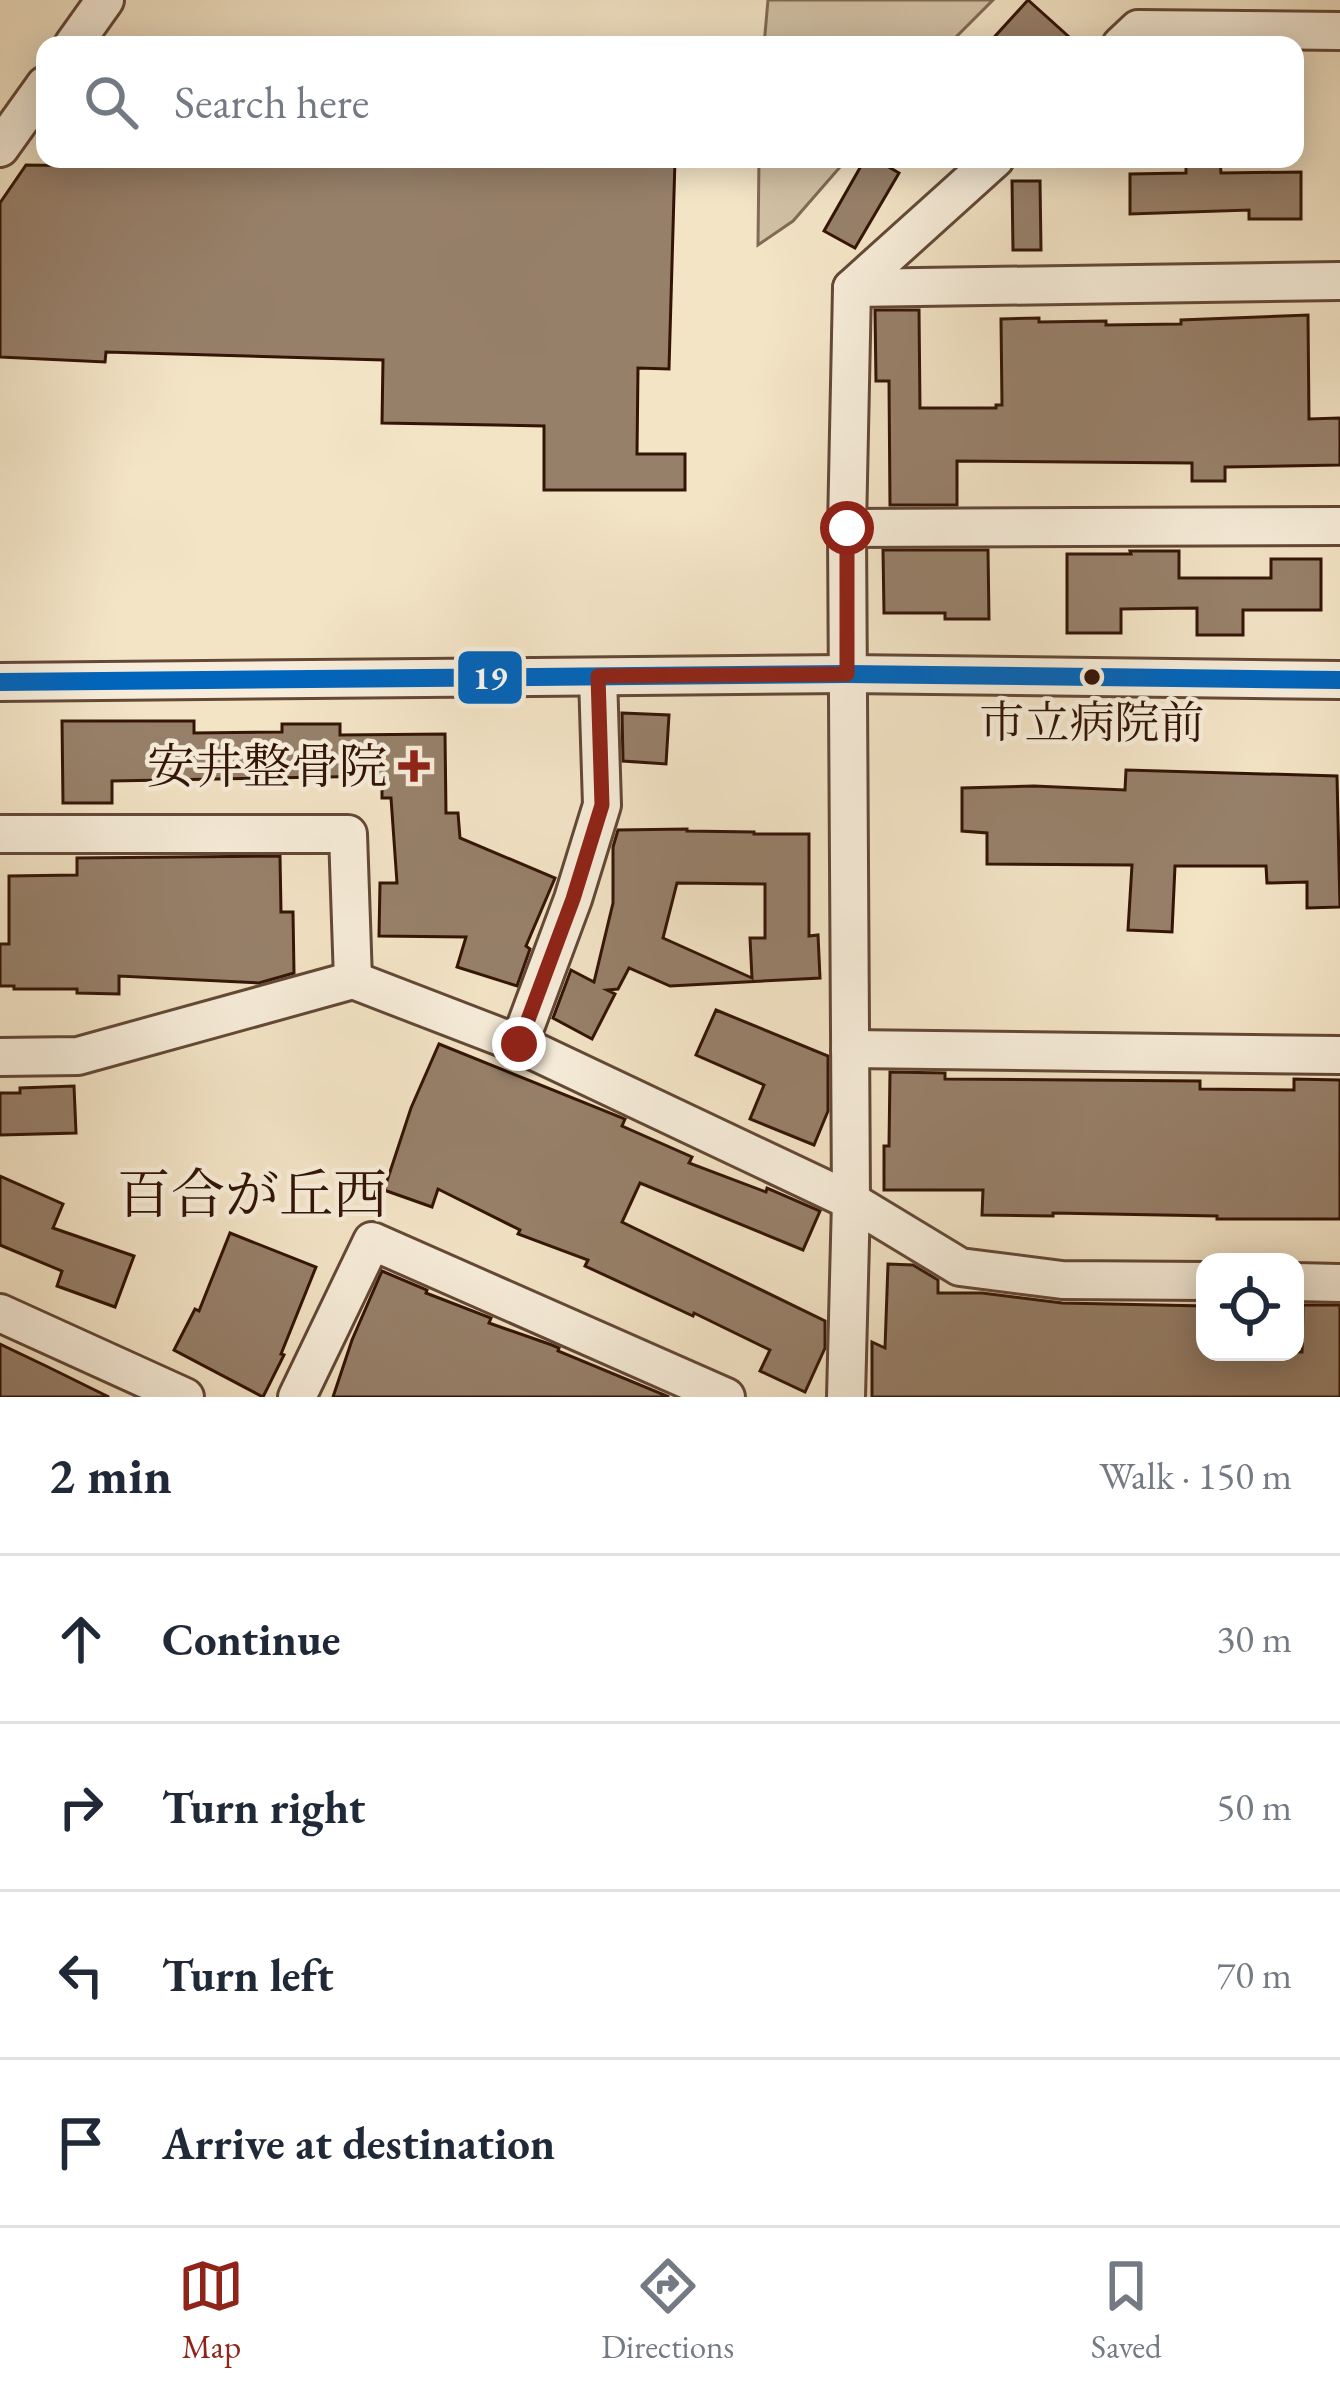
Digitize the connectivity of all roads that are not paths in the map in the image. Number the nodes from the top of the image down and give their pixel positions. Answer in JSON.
{"nodes":[{"id":1,"x":105,"y":0,"type":"edge"},
{"id":2,"x":1340,"y":31,"type":"edge"},
{"id":3,"x":80,"y":36,"type":"edge"},
{"id":4,"x":1131,"y":36,"type":"edge"},
{"id":5,"x":36,"y":98,"type":"edge"},
{"id":6,"x":0,"y":148,"type":"edge"},
{"id":7,"x":984,"y":168,"type":"edge"},
{"id":8,"x":1340,"y":281,"type":"edge"},
{"id":9,"x":852,"y":288,"type":"junction"},
{"id":10,"x":1340,"y":526,"type":"edge"},
{"id":11,"x":847,"y":528,"type":"junction"},
{"id":12,"x":847,"y":674,"type":"junction"},
{"id":13,"x":598,"y":676,"type":"junction"},
{"id":14,"x":1340,"y":680,"type":"edge"},
{"id":15,"x":0,"y":682,"type":"edge"},
{"id":16,"x":0,"y":834,"type":"edge"},
{"id":17,"x":353,"y":980,"type":"junction"},
{"id":18,"x":519,"y":1044,"type":"junction"},
{"id":19,"x":850,"y":1049,"type":"junction"},
{"id":20,"x":1340,"y":1055,"type":"edge"},
{"id":21,"x":0,"y":1057,"type":"edge"},
{"id":22,"x":851,"y":1201,"type":"junction"},
{"id":23,"x":1196,"y":1281,"type":"edge"},
{"id":24,"x":1304,"y":1282,"type":"edge"},
{"id":25,"x":1340,"y":1283,"type":"edge"},
{"id":26,"x":0,"y":1313,"type":"edge"},
{"id":27,"x":185,"y":1397,"type":"edge"},
{"id":28,"x":297,"y":1397,"type":"edge"},
{"id":29,"x":726,"y":1397,"type":"edge"},
{"id":30,"x":846,"y":1397,"type":"edge"}],
"edges":[{"from":1,"to":3,"type":"street"},
{"from":2,"to":4,"type":"street"},
{"from":5,"to":6,"type":"street"},
{"from":7,"to":9,"type":"street"},
{"from":8,"to":9,"type":"street"},
{"from":9,"to":11,"type":"street"},
{"from":10,"to":11,"type":"street"},
{"from":11,"to":12,"type":"street"},
{"from":12,"to":13,"type":"street"},
{"from":12,"to":14,"type":"street"},
{"from":12,"to":19,"type":"street"},
{"from":13,"to":15,"type":"street"},
{"from":13,"to":18,"type":"street"},
{"from":16,"to":17,"type":"street"},
{"from":17,"to":18,"type":"street"},
{"from":17,"to":21,"type":"street"},
{"from":18,"to":22,"type":"street"},
{"from":19,"to":20,"type":"street"},
{"from":19,"to":22,"type":"street"},
{"from":22,"to":23,"type":"street"},
{"from":22,"to":30,"type":"street"},
{"from":24,"to":25,"type":"street"},
{"from":26,"to":27,"type":"street"},
{"from":28,"to":29,"type":"street"}]}
